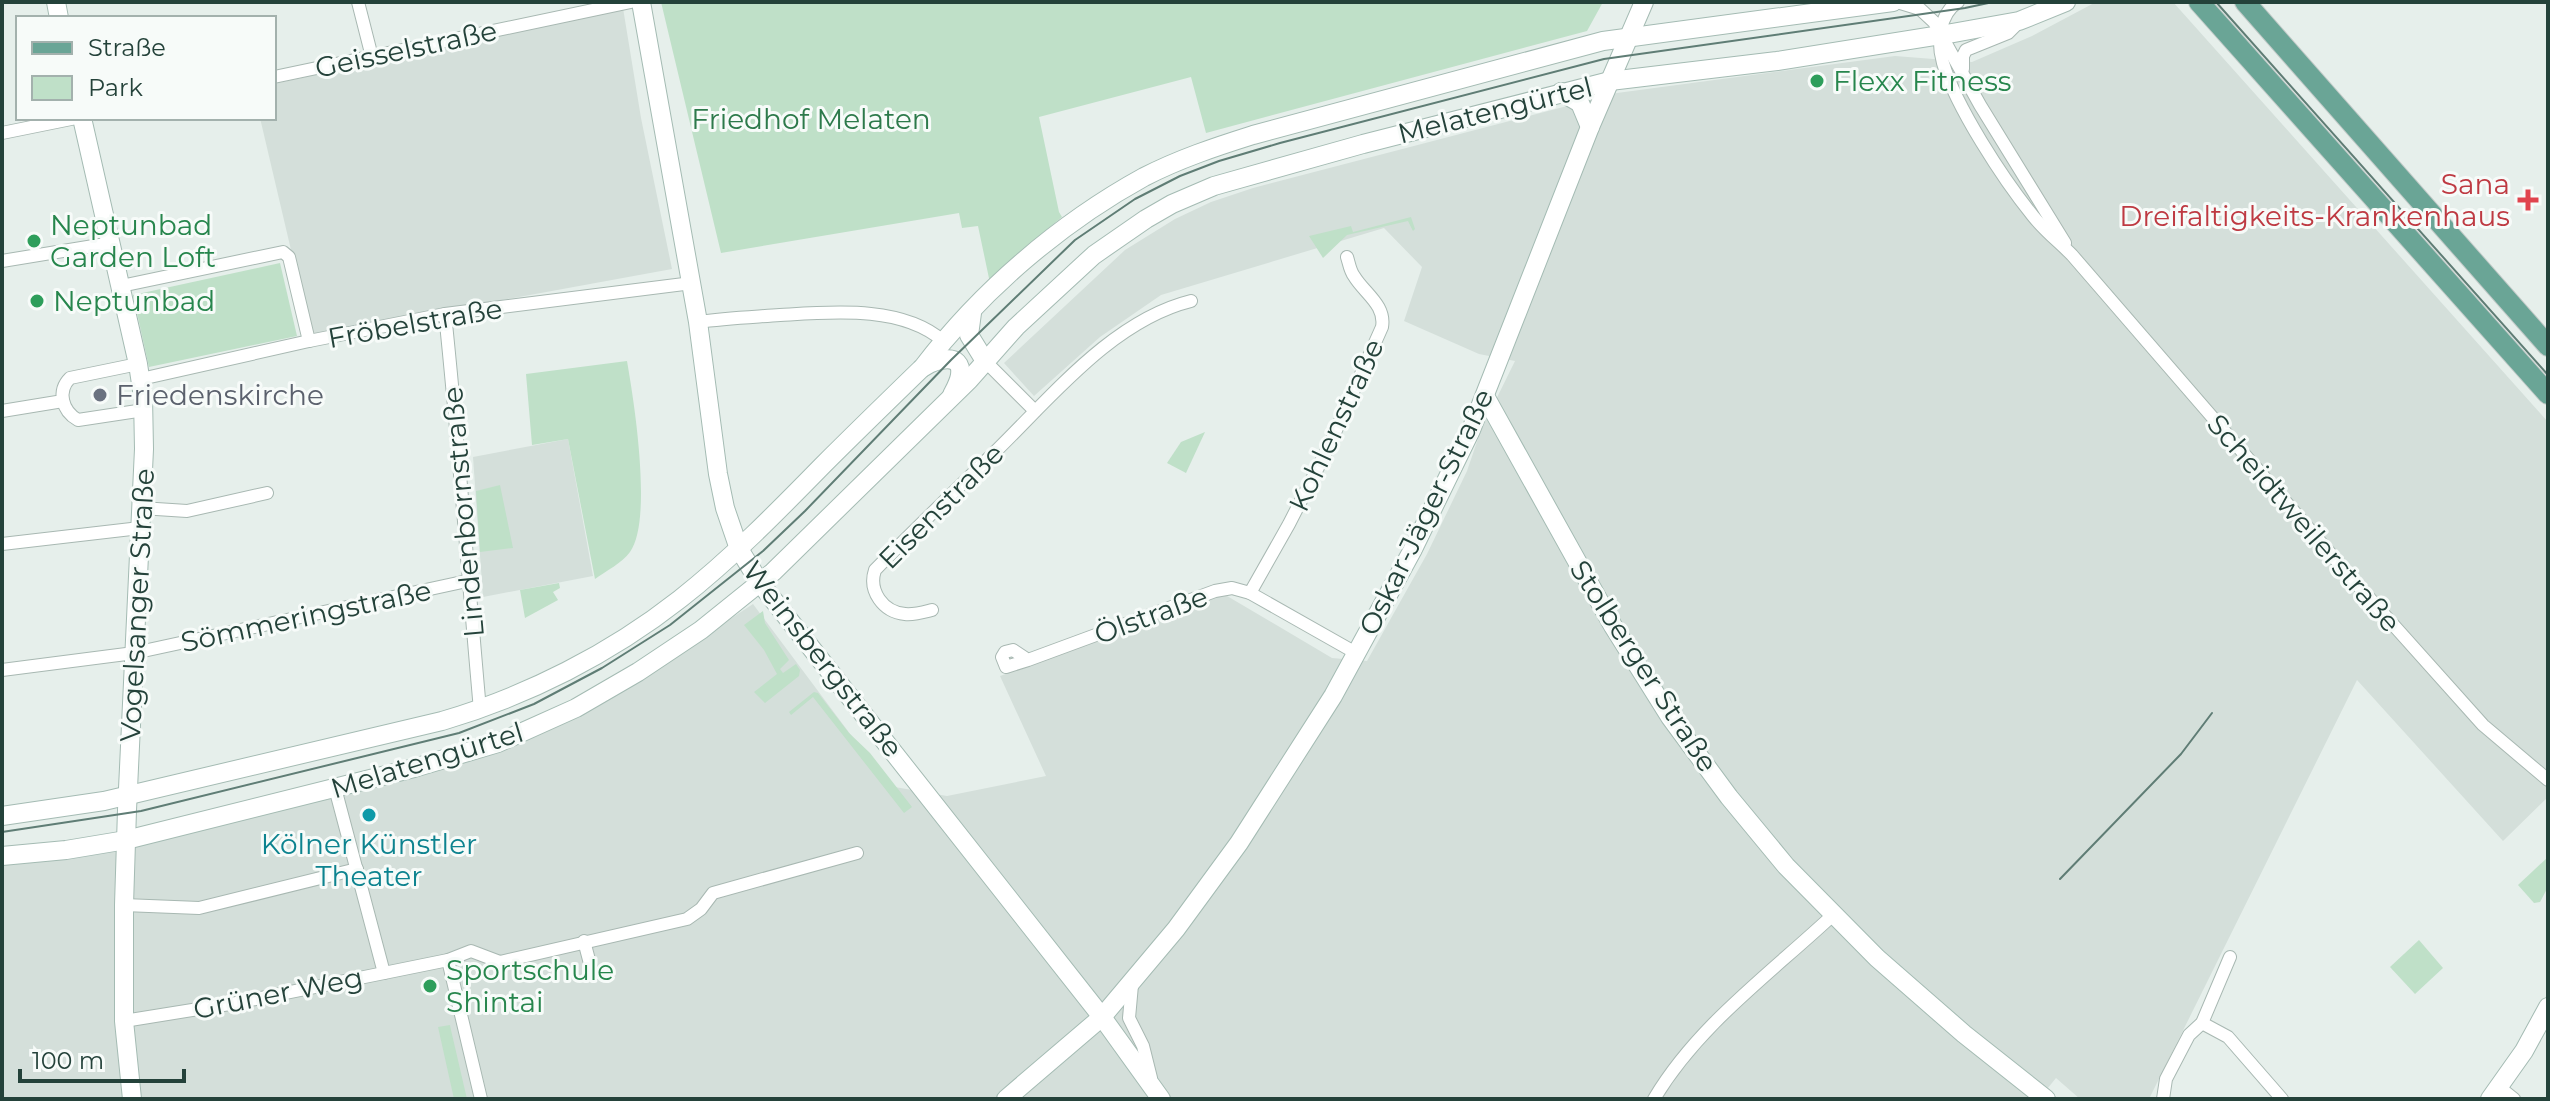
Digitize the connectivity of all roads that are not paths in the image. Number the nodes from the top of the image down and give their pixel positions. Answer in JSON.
{"nodes":[{"id":1,"x":358,"y":2,"type":"edge"},
{"id":2,"x":631,"y":2,"type":"edge"},
{"id":3,"x":641,"y":2,"type":"edge"},
{"id":4,"x":1644,"y":2,"type":"edge"},
{"id":5,"x":1895,"y":2,"type":"edge"},
{"id":6,"x":1958,"y":2,"type":"edge"},
{"id":7,"x":2066,"y":2,"type":"edge"},
{"id":8,"x":2199,"y":2,"type":"edge"},
{"id":9,"x":2245,"y":2,"type":"edge"},
{"id":10,"x":2019,"y":21,"type":"junction"},
{"id":11,"x":1942,"y":34,"type":"junction"},
{"id":12,"x":1629,"y":36,"type":"junction"},
{"id":13,"x":1920,"y":36,"type":"junction"},
{"id":14,"x":1941,"y":55,"type":"junction"},
{"id":15,"x":372,"y":57,"type":"junction"},
{"id":16,"x":1963,"y":73,"type":"junction"},
{"id":17,"x":276,"y":77,"type":"edge"},
{"id":18,"x":1610,"y":81,"type":"junction"},
{"id":19,"x":1561,"y":92,"type":"junction"},
{"id":20,"x":69,"y":120,"type":"edge"},
{"id":21,"x":80,"y":120,"type":"edge"},
{"id":22,"x":1590,"y":127,"type":"junction"},
{"id":23,"x":2,"y":133,"type":"edge"},
{"id":24,"x":112,"y":243,"type":"junction"},
{"id":25,"x":2072,"y":255,"type":"junction"},
{"id":26,"x":1347,"y":257,"type":"dead end"},
{"id":27,"x":2,"y":261,"type":"edge"},
{"id":28,"x":692,"y":283,"type":"junction"},
{"id":29,"x":121,"y":286,"type":"junction"},
{"id":30,"x":1191,"y":301,"type":"dead end"},
{"id":31,"x":972,"y":313,"type":"junction"},
{"id":32,"x":445,"y":314,"type":"junction"},
{"id":33,"x":698,"y":322,"type":"junction"},
{"id":34,"x":2526,"y":322,"type":"junction"},
{"id":35,"x":309,"y":341,"type":"junction"},
{"id":36,"x":943,"y":341,"type":"junction"},
{"id":37,"x":2502,"y":342,"type":"junction"},
{"id":38,"x":2548,"y":345,"type":"edge"},
{"id":39,"x":985,"y":361,"type":"junction"},
{"id":40,"x":923,"y":367,"type":"junction"},
{"id":41,"x":140,"y":372,"type":"junction"},
{"id":42,"x":2548,"y":394,"type":"edge"},
{"id":43,"x":1485,"y":396,"type":"junction"},
{"id":44,"x":951,"y":397,"type":"junction"},
{"id":45,"x":63,"y":401,"type":"junction"},
{"id":46,"x":144,"y":410,"type":"junction"},
{"id":47,"x":2,"y":411,"type":"edge"},
{"id":48,"x":1035,"y":411,"type":"junction"},
{"id":49,"x":267,"y":493,"type":"dead end"},
{"id":50,"x":141,"y":508,"type":"junction"},
{"id":51,"x":140,"y":528,"type":"junction"},
{"id":52,"x":2,"y":544,"type":"edge"},
{"id":53,"x":739,"y":549,"type":"junction"},
{"id":54,"x":467,"y":581,"type":"junction"},
{"id":55,"x":760,"y":583,"type":"junction"},
{"id":56,"x":1250,"y":593,"type":"junction"},
{"id":57,"x":932,"y":610,"type":"dead end"},
{"id":58,"x":134,"y":653,"type":"junction"},
{"id":59,"x":1356,"y":653,"type":"junction"},
{"id":60,"x":1028,"y":660,"type":"dead end"},
{"id":61,"x":2,"y":670,"type":"edge"},
{"id":62,"x":480,"y":710,"type":"junction"},
{"id":63,"x":2548,"y":780,"type":"edge"},
{"id":64,"x":335,"y":788,"type":"junction"},
{"id":65,"x":128,"y":795,"type":"junction"},
{"id":66,"x":2,"y":816,"type":"edge"},
{"id":67,"x":126,"y":840,"type":"junction"},
{"id":68,"x":857,"y":853,"type":"dead end"},
{"id":69,"x":2,"y":856,"type":"edge"},
{"id":70,"x":357,"y":869,"type":"junction"},
{"id":71,"x":124,"y":905,"type":"junction"},
{"id":72,"x":1834,"y":914,"type":"junction"},
{"id":73,"x":584,"y":941,"type":"junction"},
{"id":74,"x":2230,"y":957,"type":"dead end"},
{"id":75,"x":448,"y":960,"type":"junction"},
{"id":76,"x":384,"y":973,"type":"junction"},
{"id":77,"x":593,"y":975,"type":"dead end"},
{"id":78,"x":1133,"y":981,"type":"junction"},
{"id":79,"x":2548,"y":1007,"type":"edge"},
{"id":80,"x":1102,"y":1017,"type":"junction"},
{"id":81,"x":124,"y":1021,"type":"junction"},
{"id":82,"x":2202,"y":1023,"type":"junction"},
{"id":83,"x":1157,"y":1092,"type":"edge"},
{"id":84,"x":2501,"y":1095,"type":"edge"},
{"id":85,"x":132,"y":1099,"type":"edge"},
{"id":86,"x":481,"y":1099,"type":"edge"},
{"id":87,"x":1006,"y":1099,"type":"edge"},
{"id":88,"x":1654,"y":1099,"type":"edge"},
{"id":89,"x":2046,"y":1099,"type":"edge"},
{"id":90,"x":2163,"y":1099,"type":"edge"},
{"id":91,"x":2282,"y":1099,"type":"edge"}],
"edges":[{"from":1,"to":15,"type":"street"},
{"from":2,"to":15,"type":"street","name":"Geisselstraße"},
{"from":3,"to":28,"type":"main road","name":"Weinsbergstraße"},
{"from":4,"to":12,"type":"main road","name":"Oskar-Jäger-Straße"},
{"from":5,"to":11,"type":"street","name":"Scheidtweilerstraße"},
{"from":5,"to":12,"type":"main road","name":"Melatengürtel"},
{"from":6,"to":11,"type":"street","name":"Scheidtweilerstraße"},
{"from":7,"to":10,"type":"main road","name":"Melatengürtel"},
{"from":8,"to":37,"type":"main road"},
{"from":9,"to":34,"type":"main road"},
{"from":10,"to":11,"type":"main road","name":"Melatengürtel"},
{"from":10,"to":16,"type":"street"},
{"from":11,"to":13,"type":"main road","name":"Melatengürtel"},
{"from":11,"to":14,"type":"street","name":"Scheidtweilerstraße"},
{"from":11,"to":16,"type":"street","name":"Scheidtweilerstraße"},
{"from":12,"to":18,"type":"main road","name":"Oskar-Jäger-Straße"},
{"from":12,"to":31,"type":"main road","name":"Melatengürtel"},
{"from":13,"to":14,"type":"street","name":"Scheidtweilerstraße"},
{"from":13,"to":18,"type":"main road","name":"Melatengürtel"},
{"from":14,"to":25,"type":"street","name":"Scheidtweilerstraße"},
{"from":15,"to":17,"type":"street","name":"Geisselstraße"},
{"from":16,"to":25,"type":"street","name":"Scheidtweilerstraße"},
{"from":18,"to":19,"type":"main road","name":"Melatengürtel"},
{"from":18,"to":22,"type":"main road","name":"Oskar-Jäger-Straße"},
{"from":19,"to":22,"type":"main road"},
{"from":19,"to":39,"type":"main road","name":"Melatengürtel"},
{"from":20,"to":23,"type":"street"},
{"from":21,"to":24,"type":"main road","name":"Vogelsanger Straße"},
{"from":22,"to":43,"type":"main road","name":"Oskar-Jäger-Straße"},
{"from":24,"to":27,"type":"street"},
{"from":24,"to":29,"type":"main road","name":"Vogelsanger Straße"},
{"from":25,"to":63,"type":"street","name":"Scheidtweilerstraße"},
{"from":26,"to":56,"type":"street","name":"Kohlenstraße"},
{"from":28,"to":32,"type":"street","name":"Fröbelstraße"},
{"from":28,"to":33,"type":"main road","name":"Weinsbergstraße"},
{"from":29,"to":35,"type":"street"},
{"from":29,"to":41,"type":"main road","name":"Vogelsanger Straße"},
{"from":30,"to":48,"type":"street","name":"Eisenstraße"},
{"from":31,"to":36,"type":"main road","name":"Melatengürtel"},
{"from":31,"to":39,"type":"main road"},
{"from":32,"to":35,"type":"street","name":"Fröbelstraße"},
{"from":32,"to":54,"type":"street","name":"Lindenbornstraße"},
{"from":33,"to":36,"type":"street"},
{"from":33,"to":53,"type":"main road","name":"Weinsbergstraße"},
{"from":34,"to":37,"type":"main road"},
{"from":34,"to":38,"type":"main road"},
{"from":35,"to":41,"type":"street","name":"Fröbelstraße"},
{"from":36,"to":40,"type":"main road","name":"Melatengürtel"},
{"from":37,"to":42,"type":"main road"},
{"from":39,"to":44,"type":"main road","name":"Melatengürtel"},
{"from":39,"to":48,"type":"street"},
{"from":40,"to":44,"type":"main road"},
{"from":40,"to":53,"type":"main road","name":"Melatengürtel"},
{"from":41,"to":45,"type":"street","name":"Fröbelstraße"},
{"from":41,"to":46,"type":"main road","name":"Vogelsanger Straße"},
{"from":43,"to":59,"type":"main road","name":"Oskar-Jäger-Straße"},
{"from":43,"to":72,"type":"main road","name":"Stolberger Straße"},
{"from":44,"to":55,"type":"main road","name":"Melatengürtel"},
{"from":45,"to":46,"type":"street"},
{"from":45,"to":47,"type":"street"},
{"from":46,"to":50,"type":"main road","name":"Vogelsanger Straße"},
{"from":48,"to":57,"type":"street","name":"Eisenstraße"},
{"from":49,"to":50,"type":"street"},
{"from":50,"to":51,"type":"main road","name":"Vogelsanger Straße"},
{"from":51,"to":52,"type":"street"},
{"from":51,"to":58,"type":"main road","name":"Vogelsanger Straße"},
{"from":53,"to":55,"type":"main road","name":"Weinsbergstraße"},
{"from":53,"to":62,"type":"main road","name":"Melatengürtel"},
{"from":54,"to":58,"type":"street","name":"Sömmeringstraße"},
{"from":54,"to":62,"type":"street","name":"Lindenbornstraße"},
{"from":55,"to":64,"type":"main road","name":"Melatengürtel"},
{"from":55,"to":80,"type":"main road","name":"Weinsbergstraße"},
{"from":56,"to":59,"type":"street","name":"Ölstraße"},
{"from":56,"to":60,"type":"street","name":"Ölstraße"},
{"from":58,"to":61,"type":"street","name":"Sömmeringstraße"},
{"from":58,"to":65,"type":"main road","name":"Vogelsanger Straße"},
{"from":59,"to":78,"type":"main road","name":"Oskar-Jäger-Straße"},
{"from":62,"to":65,"type":"main road","name":"Melatengürtel"},
{"from":64,"to":67,"type":"main road","name":"Melatengürtel"},
{"from":64,"to":70,"type":"street","name":"Grüner Weg"},
{"from":65,"to":66,"type":"main road","name":"Melatengürtel"},
{"from":65,"to":67,"type":"main road","name":"Vogelsanger Straße"},
{"from":67,"to":69,"type":"main road","name":"Melatengürtel"},
{"from":67,"to":71,"type":"main road","name":"Vogelsanger Straße"},
{"from":68,"to":73,"type":"street","name":"Grüner Weg"},
{"from":70,"to":71,"type":"street"},
{"from":70,"to":76,"type":"street","name":"Grüner Weg"},
{"from":71,"to":81,"type":"main road","name":"Vogelsanger Straße"},
{"from":72,"to":88,"type":"street"},
{"from":72,"to":89,"type":"main road","name":"Stolberger Straße"},
{"from":73,"to":75,"type":"street","name":"Grüner Weg"},
{"from":73,"to":77,"type":"street"},
{"from":74,"to":82,"type":"street"},
{"from":75,"to":76,"type":"street","name":"Grüner Weg"},
{"from":75,"to":86,"type":"street"},
{"from":76,"to":81,"type":"street","name":"Grüner Weg"},
{"from":78,"to":80,"type":"main road","name":"Oskar-Jäger-Straße"},
{"from":78,"to":83,"type":"street"},
{"from":79,"to":84,"type":"main road"},
{"from":80,"to":83,"type":"main road","name":"Weinsbergstraße"},
{"from":80,"to":87,"type":"main road","name":"Oskar-Jäger-Straße"},
{"from":81,"to":85,"type":"main road","name":"Vogelsanger Straße"},
{"from":82,"to":90,"type":"street"},
{"from":82,"to":91,"type":"street"}]}
